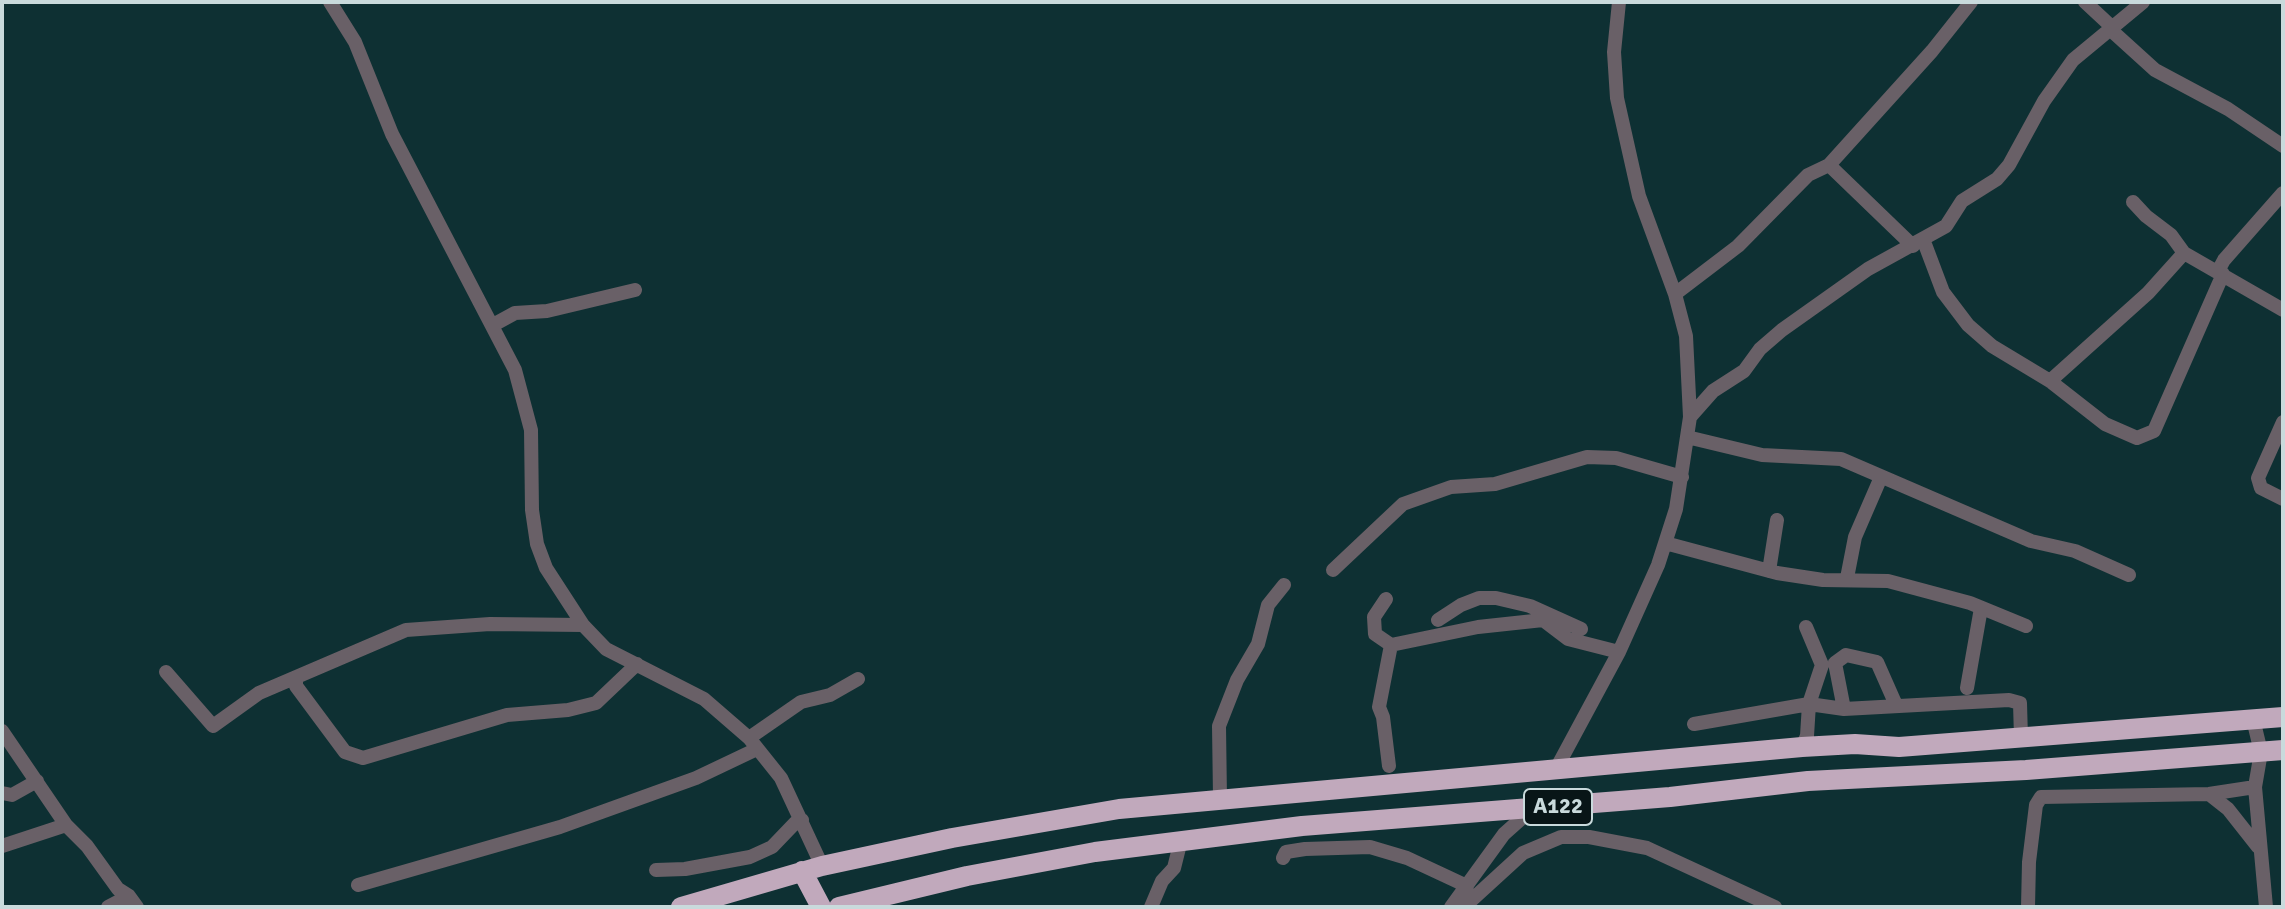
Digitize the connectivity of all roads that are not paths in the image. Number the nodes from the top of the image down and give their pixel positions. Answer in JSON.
{"nodes":[{"id":1,"x":330,"y":2,"type":"edge"},
{"id":2,"x":1619,"y":2,"type":"edge"},
{"id":3,"x":1971,"y":2,"type":"edge"},
{"id":4,"x":2085,"y":2,"type":"edge"},
{"id":5,"x":2143,"y":2,"type":"edge"},
{"id":6,"x":2113,"y":30,"type":"junction"},
{"id":7,"x":2283,"y":146,"type":"edge"},
{"id":8,"x":1829,"y":165,"type":"junction"},
{"id":9,"x":2283,"y":193,"type":"edge"},
{"id":10,"x":2133,"y":202,"type":"dead end"},
{"id":11,"x":1918,"y":242,"type":"junction"},
{"id":12,"x":2184,"y":253,"type":"junction"},
{"id":13,"x":2221,"y":272,"type":"junction"},
{"id":14,"x":635,"y":290,"type":"dead end"},
{"id":15,"x":1675,"y":294,"type":"junction"},
{"id":16,"x":2283,"y":310,"type":"edge"},
{"id":17,"x":493,"y":325,"type":"junction"},
{"id":18,"x":2050,"y":381,"type":"junction"},
{"id":19,"x":1690,"y":417,"type":"junction"},
{"id":20,"x":2282,"y":431,"type":"edge"},
{"id":21,"x":1687,"y":437,"type":"junction"},
{"id":22,"x":1682,"y":477,"type":"junction"},
{"id":23,"x":1881,"y":477,"type":"junction"},
{"id":24,"x":2283,"y":499,"type":"edge"},
{"id":25,"x":1777,"y":520,"type":"dead end"},
{"id":26,"x":1665,"y":543,"type":"junction"},
{"id":27,"x":1333,"y":570,"type":"dead end"},
{"id":28,"x":1769,"y":571,"type":"junction"},
{"id":29,"x":2129,"y":575,"type":"dead end"},
{"id":30,"x":1847,"y":578,"type":"junction"},
{"id":31,"x":1284,"y":585,"type":"dead end"},
{"id":32,"x":1386,"y":599,"type":"dead end"},
{"id":33,"x":1981,"y":608,"type":"junction"},
{"id":34,"x":1438,"y":620,"type":"dead end"},
{"id":35,"x":583,"y":625,"type":"junction"},
{"id":36,"x":2026,"y":626,"type":"dead end"},
{"id":37,"x":1806,"y":627,"type":"dead end"},
{"id":38,"x":1581,"y":629,"type":"dead end"},
{"id":39,"x":1391,"y":645,"type":"junction"},
{"id":40,"x":1619,"y":652,"type":"junction"},
{"id":41,"x":637,"y":664,"type":"junction"},
{"id":42,"x":166,"y":672,"type":"dead end"},
{"id":43,"x":296,"y":679,"type":"junction"},
{"id":44,"x":858,"y":679,"type":"dead end"},
{"id":45,"x":1967,"y":688,"type":"dead end"},
{"id":46,"x":1809,"y":704,"type":"junction"},
{"id":47,"x":1896,"y":705,"type":"junction"},
{"id":48,"x":1844,"y":709,"type":"junction"},
{"id":49,"x":2283,"y":717,"type":"edge"},
{"id":50,"x":2253,"y":719,"type":"junction"},
{"id":51,"x":1694,"y":724,"type":"dead end"},
{"id":52,"x":2130,"y":729,"type":"junction"},
{"id":53,"x":2,"y":731,"type":"edge"},
{"id":54,"x":2018,"y":738,"type":"junction"},
{"id":55,"x":753,"y":743,"type":"junction"},
{"id":56,"x":1837,"y":745,"type":"junction"},
{"id":57,"x":1802,"y":747,"type":"junction"},
{"id":58,"x":2283,"y":750,"type":"edge"},
{"id":59,"x":2261,"y":752,"type":"junction"},
{"id":60,"x":1667,"y":760,"type":"junction"},
{"id":61,"x":2149,"y":761,"type":"junction"},
{"id":62,"x":1389,"y":766,"type":"dead end"},
{"id":63,"x":1556,"y":769,"type":"junction"},
{"id":64,"x":2026,"y":770,"type":"junction"},
{"id":65,"x":1846,"y":778,"type":"junction"},
{"id":66,"x":37,"y":781,"type":"junction"},
{"id":67,"x":2255,"y":787,"type":"junction"},
{"id":68,"x":1292,"y":791,"type":"junction"},
{"id":69,"x":2,"y":793,"type":"edge"},
{"id":70,"x":2209,"y":794,"type":"junction"},
{"id":71,"x":1670,"y":797,"type":"junction"},
{"id":72,"x":1220,"y":798,"type":"junction"},
{"id":73,"x":1532,"y":809,"type":"junction"},
{"id":74,"x":1504,"y":811,"type":"junction"},
{"id":75,"x":802,"y":820,"type":"junction"},
{"id":76,"x":66,"y":825,"type":"junction"},
{"id":77,"x":1302,"y":826,"type":"junction"},
{"id":78,"x":1504,"y":834,"type":"junction"},
{"id":79,"x":1581,"y":837,"type":"junction"},
{"id":80,"x":1181,"y":840,"type":"junction"},
{"id":81,"x":1560,"y":844,"type":"dead end"},
{"id":82,"x":2,"y":846,"type":"edge"},
{"id":83,"x":2258,"y":847,"type":"junction"},
{"id":84,"x":1283,"y":858,"type":"dead end"},
{"id":85,"x":812,"y":869,"type":"junction"},
{"id":86,"x":656,"y":870,"type":"dead end"},
{"id":87,"x":358,"y":885,"type":"dead end"},
{"id":88,"x":1467,"y":886,"type":"junction"},
{"id":89,"x":133,"y":902,"type":"edge"},
{"id":90,"x":108,"y":907,"type":"edge"},
{"id":91,"x":681,"y":907,"type":"edge"},
{"id":92,"x":821,"y":907,"type":"edge"},
{"id":93,"x":839,"y":907,"type":"edge"},
{"id":94,"x":1151,"y":907,"type":"edge"},
{"id":95,"x":1451,"y":907,"type":"edge"},
{"id":96,"x":1464,"y":907,"type":"edge"},
{"id":97,"x":1775,"y":907,"type":"edge"},
{"id":98,"x":2028,"y":907,"type":"edge"},
{"id":99,"x":2266,"y":907,"type":"edge"}],
"edges":[{"from":1,"to":17,"type":"street"},
{"from":2,"to":15,"type":"street"},
{"from":3,"to":8,"type":"street"},
{"from":4,"to":6,"type":"street"},
{"from":5,"to":6,"type":"street"},
{"from":6,"to":7,"type":"street"},
{"from":6,"to":11,"type":"street"},
{"from":8,"to":11,"type":"street"},
{"from":8,"to":15,"type":"street"},
{"from":9,"to":13,"type":"street"},
{"from":10,"to":12,"type":"street"},
{"from":11,"to":18,"type":"street"},
{"from":11,"to":19,"type":"street"},
{"from":12,"to":13,"type":"street"},
{"from":12,"to":18,"type":"street"},
{"from":13,"to":16,"type":"street"},
{"from":13,"to":18,"type":"street"},
{"from":14,"to":17,"type":"street"},
{"from":15,"to":19,"type":"street"},
{"from":17,"to":35,"type":"street"},
{"from":19,"to":21,"type":"street"},
{"from":20,"to":24,"type":"street"},
{"from":21,"to":22,"type":"street"},
{"from":21,"to":23,"type":"street"},
{"from":22,"to":26,"type":"street"},
{"from":22,"to":27,"type":"street"},
{"from":23,"to":29,"type":"street"},
{"from":23,"to":30,"type":"street"},
{"from":25,"to":28,"type":"street"},
{"from":26,"to":28,"type":"street"},
{"from":26,"to":40,"type":"street"},
{"from":28,"to":30,"type":"street"},
{"from":30,"to":33,"type":"street"},
{"from":31,"to":72,"type":"street"},
{"from":32,"to":39,"type":"street"},
{"from":33,"to":36,"type":"street"},
{"from":33,"to":45,"type":"street"},
{"from":34,"to":38,"type":"street"},
{"from":35,"to":41,"type":"street"},
{"from":35,"to":43,"type":"street"},
{"from":37,"to":46,"type":"street"},
{"from":39,"to":40,"type":"street"},
{"from":39,"to":62,"type":"street"},
{"from":40,"to":63,"type":"street"},
{"from":41,"to":43,"type":"street"},
{"from":41,"to":55,"type":"street"},
{"from":42,"to":43,"type":"street"},
{"from":44,"to":55,"type":"street"},
{"from":46,"to":48,"type":"street"},
{"from":46,"to":51,"type":"street"},
{"from":46,"to":57,"type":"street"},
{"from":47,"to":48,"type":"street"},
{"from":47,"to":48,"type":"street"},
{"from":47,"to":54,"type":"street"},
{"from":49,"to":50,"type":"highway","number":"A122"},
{"from":50,"to":52,"type":"highway","number":"A122"},
{"from":50,"to":59,"type":"street"},
{"from":52,"to":54,"type":"highway","number":"A122"},
{"from":52,"to":61,"type":"highway"},
{"from":53,"to":66,"type":"street"},
{"from":54,"to":56,"type":"highway","number":"A122"},
{"from":54,"to":64,"type":"highway"},
{"from":55,"to":75,"type":"street"},
{"from":55,"to":87,"type":"street"},
{"from":56,"to":57,"type":"highway","number":"A122"},
{"from":56,"to":65,"type":"highway"},
{"from":57,"to":60,"type":"highway","number":"A122"},
{"from":58,"to":59,"type":"highway","number":"A122"},
{"from":59,"to":61,"type":"highway","number":"A122"},
{"from":59,"to":67,"type":"street"},
{"from":60,"to":63,"type":"highway","number":"A122"},
{"from":60,"to":71,"type":"highway"},
{"from":61,"to":64,"type":"highway","number":"A122"},
{"from":63,"to":68,"type":"highway","number":"A122"},
{"from":64,"to":65,"type":"highway","number":"A122"},
{"from":65,"to":71,"type":"highway","number":"A122"},
{"from":66,"to":69,"type":"street"},
{"from":66,"to":76,"type":"street"},
{"from":67,"to":70,"type":"street"},
{"from":67,"to":83,"type":"street"},
{"from":68,"to":72,"type":"highway","number":"A122"},
{"from":68,"to":77,"type":"highway"},
{"from":70,"to":83,"type":"street"},
{"from":70,"to":98,"type":"street"},
{"from":71,"to":73,"type":"highway","number":"A122"},
{"from":72,"to":85,"type":"highway","number":"A122"},
{"from":73,"to":74,"type":"highway","number":"A122"},
{"from":73,"to":78,"type":"street"},
{"from":74,"to":77,"type":"highway","number":"A122"},
{"from":74,"to":78,"type":"street"},
{"from":75,"to":85,"type":"street"},
{"from":75,"to":86,"type":"street"},
{"from":76,"to":82,"type":"street"},
{"from":76,"to":89,"type":"street"},
{"from":77,"to":80,"type":"highway","number":"A122"},
{"from":78,"to":88,"type":"street"},
{"from":79,"to":81,"type":"street"},
{"from":79,"to":96,"type":"street"},
{"from":79,"to":97,"type":"street"},
{"from":80,"to":93,"type":"highway","number":"A122"},
{"from":80,"to":94,"type":"street"},
{"from":83,"to":99,"type":"street"},
{"from":84,"to":88,"type":"street"},
{"from":85,"to":91,"type":"highway","number":"A122"},
{"from":85,"to":92,"type":"highway"},
{"from":88,"to":95,"type":"street"},
{"from":89,"to":90,"type":"street"}]}
